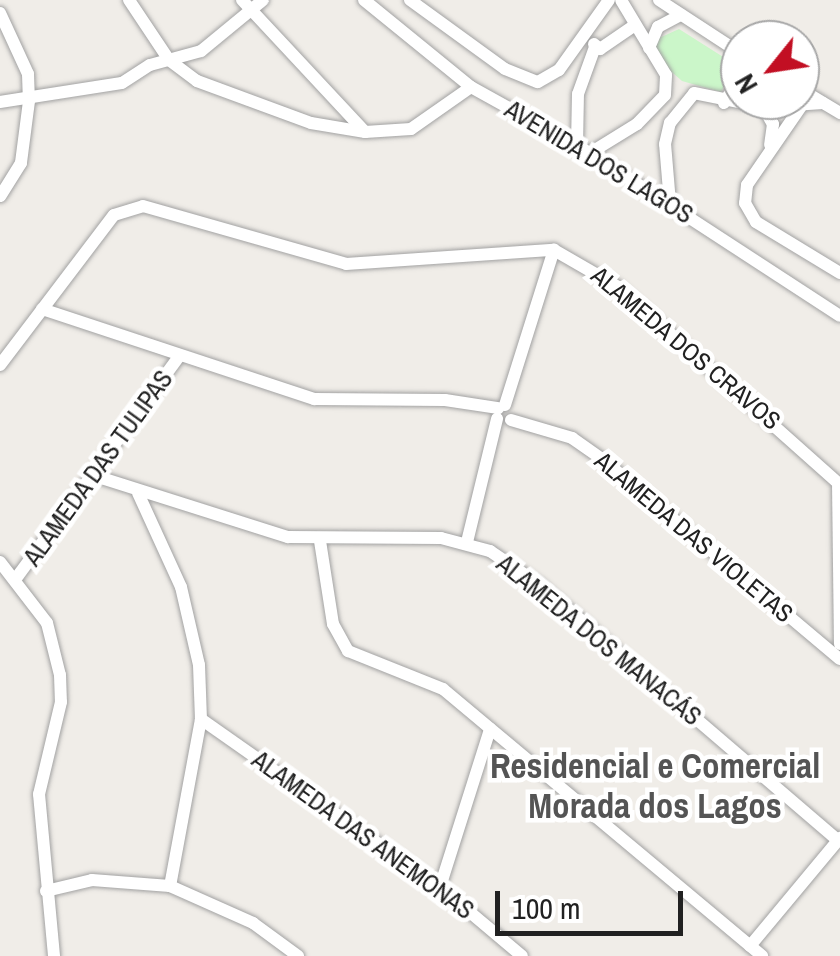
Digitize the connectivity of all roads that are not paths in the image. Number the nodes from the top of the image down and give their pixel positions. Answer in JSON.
{"nodes":[{"id":1,"x":129,"y":0,"type":"edge"},
{"id":2,"x":263,"y":0,"type":"edge"},
{"id":3,"x":364,"y":0,"type":"edge"},
{"id":4,"x":410,"y":0,"type":"edge"},
{"id":5,"x":608,"y":0,"type":"edge"},
{"id":6,"x":622,"y":0,"type":"edge"},
{"id":7,"x":659,"y":0,"type":"edge"},
{"id":8,"x":246,"y":5,"type":"edge"},
{"id":9,"x":0,"y":13,"type":"edge"},
{"id":10,"x":680,"y":15,"type":"junction"},
{"id":11,"x":636,"y":25,"type":"junction"},
{"id":12,"x":589,"y":27,"type":"junction"},
{"id":13,"x":720,"y":40,"type":"edge"},
{"id":14,"x":595,"y":47,"type":"junction"},
{"id":15,"x":649,"y":48,"type":"junction"},
{"id":16,"x":168,"y":60,"type":"junction"},
{"id":17,"x":666,"y":76,"type":"junction"},
{"id":18,"x":471,"y":87,"type":"junction"},
{"id":19,"x":694,"y":93,"type":"junction"},
{"id":20,"x":29,"y":101,"type":"junction"},
{"id":21,"x":820,"y":101,"type":"edge"},
{"id":22,"x":0,"y":102,"type":"edge"},
{"id":23,"x":720,"y":102,"type":"edge"},
{"id":24,"x":820,"y":103,"type":"edge"},
{"id":25,"x":823,"y":103,"type":"junction"},
{"id":26,"x":840,"y":113,"type":"edge"},
{"id":27,"x":769,"y":120,"type":"edge"},
{"id":28,"x":786,"y":120,"type":"edge"},
{"id":29,"x":365,"y":132,"type":"junction"},
{"id":30,"x":576,"y":145,"type":"junction"},
{"id":31,"x":768,"y":152,"type":"junction"},
{"id":32,"x":590,"y":153,"type":"junction"},
{"id":33,"x":0,"y":196,"type":"edge"},
{"id":34,"x":670,"y":203,"type":"junction"},
{"id":35,"x":554,"y":250,"type":"junction"},
{"id":36,"x":840,"y":274,"type":"edge"},
{"id":37,"x":42,"y":309,"type":"junction"},
{"id":38,"x":840,"y":316,"type":"edge"},
{"id":39,"x":178,"y":358,"type":"junction"},
{"id":40,"x":0,"y":366,"type":"edge"},
{"id":41,"x":505,"y":414,"type":"junction"},
{"id":42,"x":92,"y":475,"type":"junction"},
{"id":43,"x":839,"y":484,"type":"edge"},
{"id":44,"x":138,"y":493,"type":"junction"},
{"id":45,"x":320,"y":541,"type":"junction"},
{"id":46,"x":467,"y":542,"type":"junction"},
{"id":47,"x":0,"y":562,"type":"edge"},
{"id":48,"x":17,"y":577,"type":"junction"},
{"id":49,"x":840,"y":644,"type":"edge"},
{"id":50,"x":840,"y":659,"type":"edge"},
{"id":51,"x":201,"y":719,"type":"junction"},
{"id":52,"x":490,"y":729,"type":"junction"},
{"id":53,"x":839,"y":839,"type":"edge"},
{"id":54,"x":170,"y":886,"type":"junction"},
{"id":55,"x":440,"y":887,"type":"junction"},
{"id":56,"x":46,"y":891,"type":"junction"},
{"id":57,"x":750,"y":946,"type":"junction"},
{"id":58,"x":54,"y":956,"type":"edge"},
{"id":59,"x":298,"y":956,"type":"edge"},
{"id":60,"x":522,"y":956,"type":"edge"},
{"id":61,"x":762,"y":956,"type":"edge"}],
"edges":[{"from":1,"to":16,"type":"street"},
{"from":2,"to":8,"type":"street"},
{"from":3,"to":18,"type":"street","name":"AVENIDA DOS LAGOS"},
{"from":4,"to":12,"type":"street"},
{"from":5,"to":12,"type":"street"},
{"from":6,"to":11,"type":"street"},
{"from":7,"to":10,"type":"street"},
{"from":8,"to":16,"type":"street"},
{"from":8,"to":29,"type":"street"},
{"from":9,"to":20,"type":"street"},
{"from":10,"to":13,"type":"street"},
{"from":10,"to":15,"type":"street"},
{"from":11,"to":14,"type":"street"},
{"from":11,"to":15,"type":"street"},
{"from":12,"to":14,"type":"street"},
{"from":14,"to":30,"type":"street"},
{"from":15,"to":17,"type":"street"},
{"from":16,"to":20,"type":"street"},
{"from":16,"to":29,"type":"street"},
{"from":17,"to":19,"type":"street"},
{"from":17,"to":32,"type":"street"},
{"from":18,"to":29,"type":"street"},
{"from":18,"to":30,"type":"street","name":"AVENIDA DOS LAGOS"},
{"from":19,"to":23,"type":"street"},
{"from":19,"to":34,"type":"street"},
{"from":20,"to":22,"type":"street"},
{"from":20,"to":33,"type":"street"},
{"from":21,"to":25,"type":"street"},
{"from":24,"to":25,"type":"street"},
{"from":25,"to":26,"type":"street"},
{"from":27,"to":31,"type":"street"},
{"from":28,"to":31,"type":"street"},
{"from":30,"to":32,"type":"street","name":"AVENIDA DOS LAGOS"},
{"from":31,"to":36,"type":"street"},
{"from":32,"to":34,"type":"street","name":"AVENIDA DOS LAGOS"},
{"from":34,"to":38,"type":"street","name":"AVENIDA DOS LAGOS"},
{"from":35,"to":37,"type":"street"},
{"from":35,"to":41,"type":"street"},
{"from":35,"to":43,"type":"street","name":"ALAMEDA DOS CRAVOS"},
{"from":37,"to":39,"type":"street","name":"ALAMEDA DAS VIOLETAS"},
{"from":37,"to":40,"type":"street"},
{"from":39,"to":41,"type":"street","name":"ALAMEDA DAS VIOLETAS"},
{"from":39,"to":42,"type":"street","name":"ALAMEDA DAS TULIPAS"},
{"from":41,"to":46,"type":"street"},
{"from":41,"to":50,"type":"street","name":"ALAMEDA DAS VIOLETAS"},
{"from":42,"to":44,"type":"street","name":"ALAMEDA DOS MANACÁS"},
{"from":42,"to":48,"type":"street","name":"ALAMEDA DAS TULIPAS"},
{"from":43,"to":49,"type":"street"},
{"from":44,"to":45,"type":"street","name":"ALAMEDA DOS MANACÁS"},
{"from":44,"to":51,"type":"street"},
{"from":45,"to":46,"type":"street","name":"ALAMEDA DOS MANACÁS"},
{"from":45,"to":52,"type":"street"},
{"from":46,"to":53,"type":"street","name":"ALAMEDA DOS MANACÁS"},
{"from":47,"to":48,"type":"street"},
{"from":48,"to":56,"type":"street"},
{"from":51,"to":54,"type":"street"},
{"from":51,"to":55,"type":"street","name":"ALAMEDA DAS ANEMONAS"},
{"from":52,"to":55,"type":"street"},
{"from":52,"to":57,"type":"street"},
{"from":53,"to":57,"type":"street"},
{"from":54,"to":56,"type":"street"},
{"from":54,"to":59,"type":"street"},
{"from":55,"to":60,"type":"street","name":"ALAMEDA DAS ANEMONAS"},
{"from":56,"to":58,"type":"street"},
{"from":57,"to":61,"type":"street"}]}
